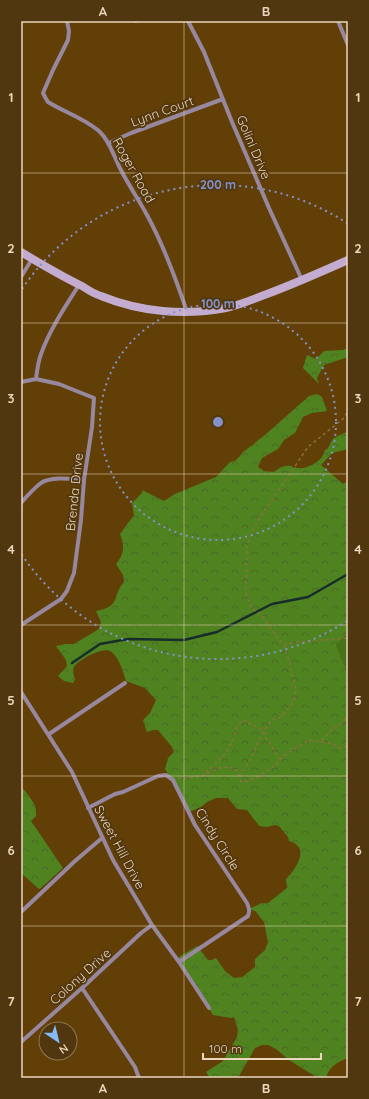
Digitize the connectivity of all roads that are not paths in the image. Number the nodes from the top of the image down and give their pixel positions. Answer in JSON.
{"nodes":[{"id":1,"x":67,"y":21,"type":"edge"},
{"id":2,"x":188,"y":21,"type":"edge"},
{"id":3,"x":338,"y":21,"type":"edge"},
{"id":4,"x":348,"y":45,"type":"edge"},
{"id":5,"x":223,"y":99,"type":"junction"},
{"id":6,"x":108,"y":143,"type":"junction"},
{"id":7,"x":21,"y":252,"type":"edge"},
{"id":8,"x":32,"y":258,"type":"junction"},
{"id":9,"x":348,"y":260,"type":"edge"},
{"id":10,"x":21,"y":277,"type":"edge"},
{"id":11,"x":302,"y":280,"type":"junction"},
{"id":12,"x":79,"y":285,"type":"junction"},
{"id":13,"x":187,"y":312,"type":"junction"},
{"id":14,"x":36,"y":379,"type":"junction"},
{"id":15,"x":21,"y":382,"type":"edge"},
{"id":16,"x":84,"y":480,"type":"junction"},
{"id":17,"x":21,"y":503,"type":"edge"},
{"id":18,"x":21,"y":625,"type":"edge"},
{"id":19,"x":125,"y":683,"type":"dead end"},
{"id":20,"x":21,"y":692,"type":"edge"},
{"id":21,"x":48,"y":734,"type":"junction"},
{"id":22,"x":88,"y":808,"type":"junction"},
{"id":23,"x":102,"y":838,"type":"junction"},
{"id":24,"x":21,"y":912,"type":"edge"},
{"id":25,"x":152,"y":925,"type":"junction"},
{"id":26,"x":179,"y":962,"type":"junction"},
{"id":27,"x":82,"y":988,"type":"junction"},
{"id":28,"x":209,"y":1008,"type":"dead end"},
{"id":29,"x":21,"y":1042,"type":"edge"},
{"id":30,"x":139,"y":1078,"type":"edge"}],
"edges":[{"from":1,"to":6,"type":"street","name":"Roger Road"},
{"from":2,"to":5,"type":"street","name":"Golini Drive"},
{"from":3,"to":4,"type":"street"},
{"from":5,"to":6,"type":"street","name":"Lynn Court"},
{"from":5,"to":11,"type":"street","name":"Golini Drive"},
{"from":6,"to":13,"type":"street","name":"Roger Road"},
{"from":7,"to":8,"type":"street"},
{"from":8,"to":10,"type":"street"},
{"from":8,"to":12,"type":"street"},
{"from":9,"to":11,"type":"street"},
{"from":11,"to":13,"type":"street"},
{"from":12,"to":13,"type":"street"},
{"from":12,"to":14,"type":"street"},
{"from":14,"to":15,"type":"street"},
{"from":14,"to":16,"type":"street","name":"Brenda Drive"},
{"from":16,"to":17,"type":"street"},
{"from":16,"to":18,"type":"street","name":"Brenda Drive"},
{"from":19,"to":21,"type":"street"},
{"from":20,"to":21,"type":"street","name":"Sweet Hill Drive"},
{"from":21,"to":22,"type":"street","name":"Sweet Hill Drive"},
{"from":22,"to":23,"type":"street","name":"Sweet Hill Drive"},
{"from":22,"to":26,"type":"street","name":"Cindy Circle"},
{"from":23,"to":24,"type":"street"},
{"from":23,"to":25,"type":"street","name":"Sweet Hill Drive"},
{"from":25,"to":26,"type":"street","name":"Sweet Hill Drive"},
{"from":25,"to":27,"type":"street","name":"Colony Drive"},
{"from":26,"to":28,"type":"street","name":"Sweet Hill Drive"},
{"from":27,"to":29,"type":"street","name":"Colony Drive"},
{"from":27,"to":30,"type":"street"}]}
